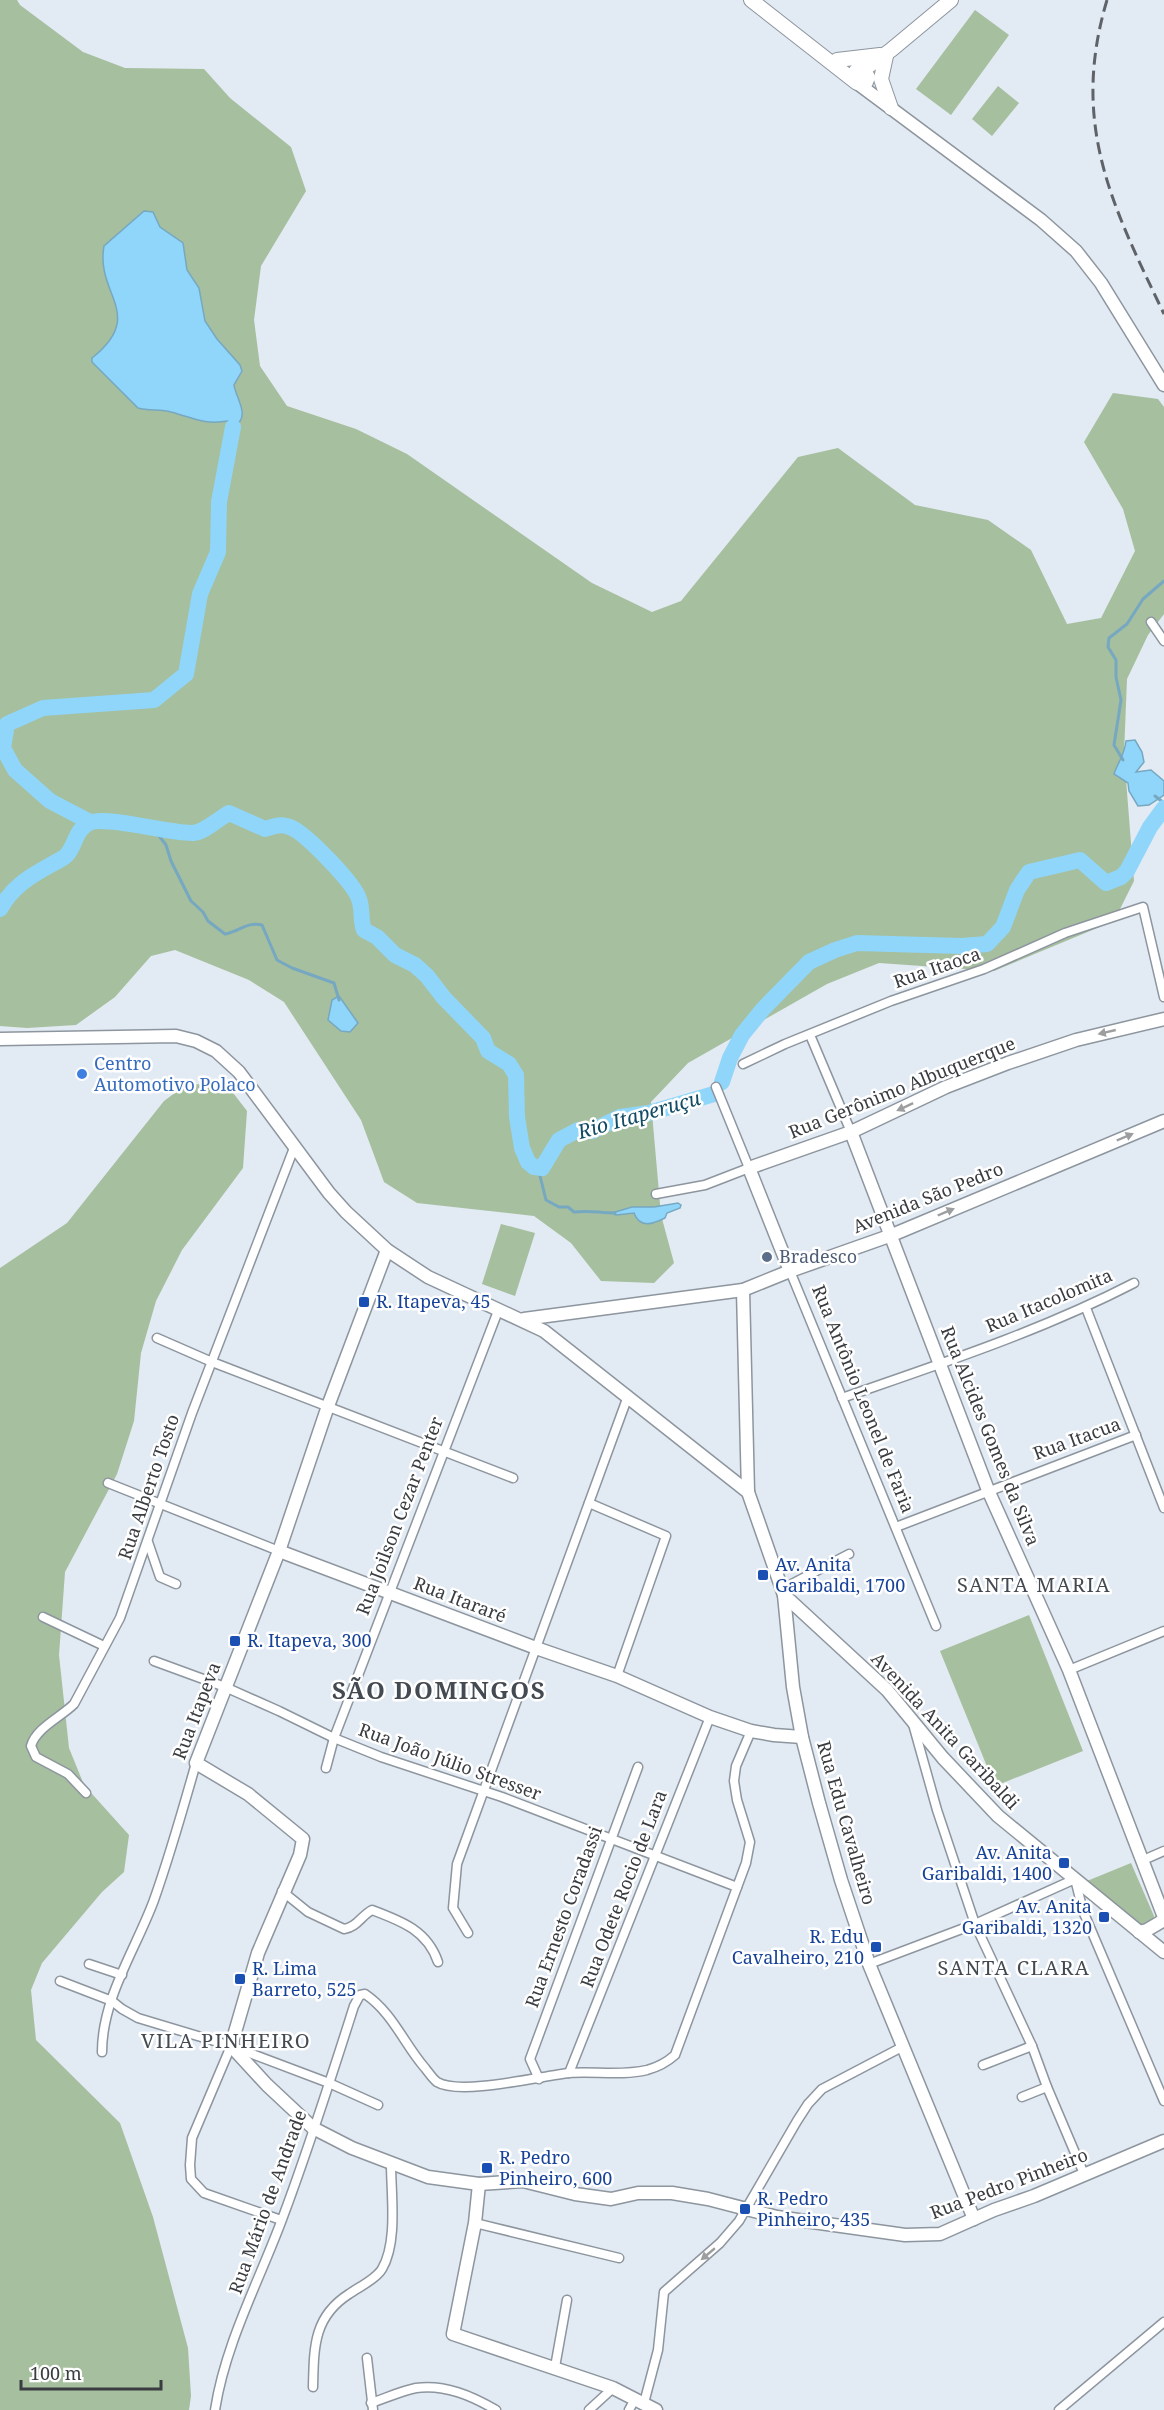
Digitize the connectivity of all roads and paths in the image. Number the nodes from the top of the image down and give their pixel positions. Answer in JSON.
{"nodes":[{"id":1,"x":750,"y":0,"type":"edge"},
{"id":2,"x":951,"y":0,"type":"edge"},
{"id":3,"x":887,"y":53,"type":"junction"},
{"id":4,"x":821,"y":55,"type":"junction"},
{"id":5,"x":837,"y":60,"type":"junction"},
{"id":6,"x":862,"y":77,"type":"junction"},
{"id":7,"x":891,"y":108,"type":"junction"},
{"id":8,"x":1164,"y":385,"type":"edge"},
{"id":9,"x":1151,"y":622,"type":"dead end"},
{"id":10,"x":1164,"y":641,"type":"edge"},
{"id":11,"x":1164,"y":996,"type":"edge"},
{"id":12,"x":1164,"y":1019,"type":"edge"},
{"id":13,"x":810,"y":1035,"type":"junction"},
{"id":14,"x":0,"y":1040,"type":"edge"},
{"id":15,"x":742,"y":1064,"type":"dead end"},
{"id":16,"x":716,"y":1087,"type":"dead end"},
{"id":17,"x":1164,"y":1121,"type":"edge"},
{"id":18,"x":851,"y":1132,"type":"junction"},
{"id":19,"x":294,"y":1149,"type":"junction"},
{"id":20,"x":749,"y":1168,"type":"junction"},
{"id":21,"x":656,"y":1194,"type":"dead end"},
{"id":22,"x":892,"y":1235,"type":"junction"},
{"id":23,"x":387,"y":1250,"type":"junction"},
{"id":24,"x":790,"y":1270,"type":"junction"},
{"id":25,"x":1134,"y":1283,"type":"dead end"},
{"id":26,"x":743,"y":1290,"type":"junction"},
{"id":27,"x":1086,"y":1308,"type":"junction"},
{"id":28,"x":498,"y":1311,"type":"junction"},
{"id":29,"x":558,"y":1314,"type":"junction"},
{"id":30,"x":524,"y":1319,"type":"junction"},
{"id":31,"x":157,"y":1338,"type":"dead end"},
{"id":32,"x":555,"y":1339,"type":"junction"},
{"id":33,"x":212,"y":1362,"type":"junction"},
{"id":34,"x":941,"y":1364,"type":"junction"},
{"id":35,"x":628,"y":1396,"type":"junction"},
{"id":36,"x":842,"y":1398,"type":"junction"},
{"id":37,"x":328,"y":1406,"type":"junction"},
{"id":38,"x":1136,"y":1435,"type":"junction"},
{"id":39,"x":443,"y":1450,"type":"junction"},
{"id":40,"x":747,"y":1457,"type":"junction"},
{"id":41,"x":718,"y":1469,"type":"junction"},
{"id":42,"x":513,"y":1478,"type":"dead end"},
{"id":43,"x":108,"y":1483,"type":"dead end"},
{"id":44,"x":988,"y":1490,"type":"junction"},
{"id":45,"x":748,"y":1492,"type":"junction"},
{"id":46,"x":589,"y":1503,"type":"junction"},
{"id":47,"x":161,"y":1504,"type":"junction"},
{"id":48,"x":1164,"y":1508,"type":"edge"},
{"id":49,"x":896,"y":1527,"type":"junction"},
{"id":50,"x":148,"y":1541,"type":"junction"},
{"id":51,"x":279,"y":1551,"type":"junction"},
{"id":52,"x":849,"y":1554,"type":"dead end"},
{"id":53,"x":176,"y":1584,"type":"dead end"},
{"id":54,"x":389,"y":1591,"type":"junction"},
{"id":55,"x":783,"y":1592,"type":"junction"},
{"id":56,"x":43,"y":1617,"type":"dead end"},
{"id":57,"x":812,"y":1622,"type":"junction"},
{"id":58,"x":936,"y":1626,"type":"dead end"},
{"id":59,"x":1164,"y":1631,"type":"edge"},
{"id":60,"x":788,"y":1641,"type":"junction"},
{"id":61,"x":104,"y":1646,"type":"junction"},
{"id":62,"x":536,"y":1648,"type":"junction"},
{"id":63,"x":154,"y":1661,"type":"dead end"},
{"id":64,"x":1070,"y":1670,"type":"junction"},
{"id":65,"x":617,"y":1676,"type":"junction"},
{"id":66,"x":225,"y":1688,"type":"junction"},
{"id":67,"x":710,"y":1717,"type":"junction"},
{"id":68,"x":912,"y":1721,"type":"junction"},
{"id":69,"x":751,"y":1731,"type":"junction"},
{"id":70,"x":802,"y":1737,"type":"junction"},
{"id":71,"x":334,"y":1738,"type":"junction"},
{"id":72,"x":943,"y":1758,"type":"junction"},
{"id":73,"x":196,"y":1763,"type":"junction"},
{"id":74,"x":638,"y":1767,"type":"dead end"},
{"id":75,"x":326,"y":1768,"type":"dead end"},
{"id":76,"x":925,"y":1769,"type":"junction"},
{"id":77,"x":483,"y":1792,"type":"junction"},
{"id":78,"x":86,"y":1793,"type":"dead end"},
{"id":79,"x":610,"y":1839,"type":"junction"},
{"id":80,"x":1164,"y":1851,"type":"edge"},
{"id":81,"x":654,"y":1856,"type":"junction"},
{"id":82,"x":1141,"y":1861,"type":"junction"},
{"id":83,"x":1075,"y":1879,"type":"junction"},
{"id":84,"x":737,"y":1887,"type":"junction"},
{"id":85,"x":282,"y":1892,"type":"junction"},
{"id":86,"x":1164,"y":1919,"type":"edge"},
{"id":87,"x":975,"y":1924,"type":"junction"},
{"id":88,"x":1138,"y":1932,"type":"junction"},
{"id":89,"x":468,"y":1933,"type":"dead end"},
{"id":90,"x":1164,"y":1952,"type":"edge"},
{"id":91,"x":438,"y":1962,"type":"dead end"},
{"id":92,"x":89,"y":1964,"type":"dead end"},
{"id":93,"x":869,"y":1964,"type":"junction"},
{"id":94,"x":122,"y":1975,"type":"junction"},
{"id":95,"x":60,"y":1981,"type":"dead end"},
{"id":96,"x":112,"y":2001,"type":"junction"},
{"id":97,"x":231,"y":2046,"type":"junction"},
{"id":98,"x":904,"y":2046,"type":"junction"},
{"id":99,"x":1032,"y":2046,"type":"junction"},
{"id":100,"x":102,"y":2052,"type":"dead end"},
{"id":101,"x":983,"y":2065,"type":"dead end"},
{"id":102,"x":569,"y":2073,"type":"junction"},
{"id":103,"x":539,"y":2079,"type":"junction"},
{"id":104,"x":329,"y":2083,"type":"junction"},
{"id":105,"x":1047,"y":2087,"type":"junction"},
{"id":106,"x":1022,"y":2097,"type":"dead end"},
{"id":107,"x":1164,"y":2101,"type":"edge"},
{"id":108,"x":378,"y":2105,"type":"dead end"},
{"id":109,"x":313,"y":2128,"type":"junction"},
{"id":110,"x":1164,"y":2141,"type":"edge"},
{"id":111,"x":391,"y":2164,"type":"junction"},
{"id":112,"x":1084,"y":2174,"type":"junction"},
{"id":113,"x":479,"y":2184,"type":"junction"},
{"id":114,"x":744,"y":2210,"type":"junction"},
{"id":115,"x":974,"y":2219,"type":"junction"},
{"id":116,"x":281,"y":2220,"type":"junction"},
{"id":117,"x":475,"y":2223,"type":"junction"},
{"id":118,"x":619,"y":2258,"type":"dead end"},
{"id":119,"x":567,"y":2300,"type":"dead end"},
{"id":120,"x":1164,"y":2322,"type":"edge"},
{"id":121,"x":368,"y":2358,"type":"dead end"},
{"id":122,"x":555,"y":2367,"type":"junction"},
{"id":123,"x":313,"y":2387,"type":"dead end"},
{"id":124,"x":613,"y":2388,"type":"junction"},
{"id":125,"x":636,"y":2404,"type":"edge"},
{"id":126,"x":372,"y":2406,"type":"edge"},
{"id":127,"x":215,"y":2410,"type":"edge"},
{"id":128,"x":496,"y":2410,"type":"edge"},
{"id":129,"x":589,"y":2410,"type":"edge"},
{"id":130,"x":656,"y":2410,"type":"edge"},
{"id":131,"x":1059,"y":2410,"type":"edge"}],
"edges":[{"from":1,"to":4,"type":"main road"},
{"from":2,"to":3,"type":"main road"},
{"from":3,"to":5,"type":"main road"},
{"from":3,"to":6,"type":"main road"},
{"from":3,"to":7,"type":"main road"},
{"from":4,"to":5,"type":"main road"},
{"from":4,"to":6,"type":"main road"},
{"from":5,"to":6,"type":"main road"},
{"from":6,"to":7,"type":"street"},
{"from":7,"to":8,"type":"street"},
{"from":9,"to":10,"type":"street"},
{"from":11,"to":13,"type":"street","name":"Rua Itaoca"},
{"from":12,"to":18,"type":"street","name":"Rua Gerônimo Albuquerque","one_way":true},
{"from":13,"to":15,"type":"street","name":"Rua Itaoca"},
{"from":13,"to":18,"type":"street","name":"Rua Alcides Gomes da Silva"},
{"from":14,"to":19,"type":"street"},
{"from":16,"to":20,"type":"street","name":"Rua Antônio Leonel de Faria"},
{"from":22,"to":17,"type":"street","name":"Avenida São Pedro","one_way":true},
{"from":18,"to":20,"type":"street","name":"Rua Gerônimo Albuquerque"},
{"from":18,"to":22,"type":"street","name":"Rua Alcides Gomes da Silva"},
{"from":19,"to":23,"type":"street"},
{"from":19,"to":33,"type":"street","name":"Rua Alberto Tosto"},
{"from":20,"to":21,"type":"street","name":"Rua Gerônimo Albuquerque"},
{"from":20,"to":24,"type":"street","name":"Rua Antônio Leonel de Faria"},
{"from":22,"to":24,"type":"street","name":"Avenida São Pedro"},
{"from":22,"to":34,"type":"street","name":"Rua Alcides Gomes da Silva"},
{"from":23,"to":28,"type":"street"},
{"from":23,"to":37,"type":"street","name":"Rua Itapeva"},
{"from":24,"to":26,"type":"street","name":"Avenida São Pedro"},
{"from":24,"to":36,"type":"street","name":"Rua Antônio Leonel de Faria"},
{"from":25,"to":27,"type":"street","name":"Rua Itacolomita"},
{"from":26,"to":29,"type":"street","name":"Avenida São Pedro"},
{"from":26,"to":40,"type":"street","name":"Avenida Anita Garibaldi"},
{"from":27,"to":34,"type":"street","name":"Rua Itacolomita"},
{"from":27,"to":38,"type":"street"},
{"from":28,"to":30,"type":"street"},
{"from":28,"to":39,"type":"street","name":"Rua Joilson Cezar Penter"},
{"from":29,"to":30,"type":"street","name":"Avenida São Pedro"},
{"from":29,"to":32,"type":"street"},
{"from":30,"to":32,"type":"street"},
{"from":31,"to":33,"type":"street"},
{"from":32,"to":35,"type":"street"},
{"from":33,"to":37,"type":"street"},
{"from":33,"to":47,"type":"street","name":"Rua Alberto Tosto"},
{"from":34,"to":36,"type":"street","name":"Rua Itacolomita"},
{"from":34,"to":44,"type":"street","name":"Rua Alcides Gomes da Silva"},
{"from":35,"to":41,"type":"street"},
{"from":35,"to":46,"type":"street"},
{"from":36,"to":49,"type":"street","name":"Rua Antônio Leonel de Faria"},
{"from":37,"to":39,"type":"street"},
{"from":37,"to":51,"type":"street","name":"Rua Itapeva"},
{"from":38,"to":44,"type":"street","name":"Rua Itacua"},
{"from":38,"to":48,"type":"street"},
{"from":39,"to":42,"type":"street"},
{"from":39,"to":54,"type":"street","name":"Rua Joilson Cezar Penter"},
{"from":40,"to":41,"type":"street"},
{"from":40,"to":45,"type":"street","name":"Avenida Anita Garibaldi"},
{"from":41,"to":45,"type":"street"},
{"from":43,"to":47,"type":"street","name":"Rua Itararé"},
{"from":44,"to":49,"type":"street","name":"Rua Itacua"},
{"from":44,"to":64,"type":"street","name":"Rua Alcides Gomes da Silva"},
{"from":45,"to":55,"type":"street","name":"Avenida Anita Garibaldi"},
{"from":46,"to":62,"type":"street"},
{"from":46,"to":65,"type":"street"},
{"from":47,"to":50,"type":"street","name":"Rua Alberto Tosto"},
{"from":47,"to":51,"type":"street","name":"Rua Itararé"},
{"from":49,"to":58,"type":"street","name":"Rua Antônio Leonel de Faria"},
{"from":50,"to":53,"type":"street"},
{"from":50,"to":61,"type":"street","name":"Rua Alberto Tosto"},
{"from":51,"to":54,"type":"street","name":"Rua Itararé"},
{"from":51,"to":66,"type":"street","name":"Rua Itapeva"},
{"from":52,"to":55,"type":"street"},
{"from":54,"to":62,"type":"street","name":"Rua Itararé"},
{"from":54,"to":71,"type":"street","name":"Rua Joilson Cezar Penter"},
{"from":55,"to":57,"type":"street","name":"Avenida Anita Garibaldi"},
{"from":55,"to":60,"type":"street","name":"Rua Edu Cavalheiro"},
{"from":56,"to":61,"type":"street"},
{"from":57,"to":60,"type":"street"},
{"from":57,"to":68,"type":"street","name":"Avenida Anita Garibaldi"},
{"from":59,"to":64,"type":"street"},
{"from":60,"to":70,"type":"street","name":"Rua Edu Cavalheiro"},
{"from":61,"to":78,"type":"street","name":"Rua Alberto Tosto"},
{"from":62,"to":65,"type":"street","name":"Rua Itararé"},
{"from":62,"to":77,"type":"street"},
{"from":63,"to":66,"type":"street","name":"Rua João Júlio Stresser"},
{"from":64,"to":82,"type":"street","name":"Rua Alcides Gomes da Silva"},
{"from":65,"to":67,"type":"street","name":"Rua Itararé"},
{"from":66,"to":71,"type":"street","name":"Rua João Júlio Stresser"},
{"from":66,"to":73,"type":"street","name":"Rua Itapeva"},
{"from":67,"to":69,"type":"street","name":"Rua Itararé"},
{"from":67,"to":81,"type":"street","name":"Rua Odete Rocio de Lara"},
{"from":68,"to":72,"type":"street","name":"Avenida Anita Garibaldi"},
{"from":68,"to":76,"type":"street"},
{"from":69,"to":70,"type":"street","name":"Rua Itararé"},
{"from":69,"to":84,"type":"street"},
{"from":70,"to":93,"type":"street","name":"Rua Edu Cavalheiro"},
{"from":71,"to":75,"type":"street","name":"Rua Joilson Cezar Penter"},
{"from":71,"to":77,"type":"street","name":"Rua João Júlio Stresser"},
{"from":72,"to":76,"type":"street"},
{"from":72,"to":83,"type":"street","name":"Avenida Anita Garibaldi"},
{"from":73,"to":85,"type":"street"},
{"from":73,"to":94,"type":"street","name":"Rua Itapeva"},
{"from":74,"to":79,"type":"street","name":"Rua Ernesto Coradassi"},
{"from":76,"to":87,"type":"street"},
{"from":77,"to":79,"type":"street","name":"Rua João Júlio Stresser"},
{"from":77,"to":89,"type":"street"},
{"from":79,"to":81,"type":"street","name":"Rua João Júlio Stresser"},
{"from":79,"to":103,"type":"street","name":"Rua Ernesto Coradassi"},
{"from":80,"to":82,"type":"street"},
{"from":81,"to":84,"type":"street","name":"Rua João Júlio Stresser"},
{"from":81,"to":102,"type":"street","name":"Rua Odete Rocio de Lara"},
{"from":82,"to":86,"type":"street","name":"Rua Alcides Gomes da Silva"},
{"from":83,"to":87,"type":"street"},
{"from":83,"to":88,"type":"street","name":"Avenida Anita Garibaldi"},
{"from":83,"to":107,"type":"street"},
{"from":84,"to":102,"type":"street"},
{"from":85,"to":91,"type":"street"},
{"from":85,"to":97,"type":"street"},
{"from":86,"to":88,"type":"street"},
{"from":87,"to":93,"type":"street"},
{"from":87,"to":99,"type":"street"},
{"from":88,"to":90,"type":"street","name":"Avenida Anita Garibaldi"},
{"from":92,"to":94,"type":"street"},
{"from":93,"to":98,"type":"street","name":"Rua Edu Cavalheiro"},
{"from":94,"to":96,"type":"street","name":"Rua Itapeva"},
{"from":95,"to":96,"type":"street"},
{"from":96,"to":97,"type":"street"},
{"from":96,"to":100,"type":"street","name":"Rua Itapeva"},
{"from":97,"to":104,"type":"street"},
{"from":97,"to":109,"type":"street","name":"Rua Pedro Pinheiro"},
{"from":97,"to":116,"type":"street"},
{"from":98,"to":114,"type":"street"},
{"from":98,"to":115,"type":"street","name":"Rua Edu Cavalheiro"},
{"from":99,"to":101,"type":"street"},
{"from":99,"to":105,"type":"street"},
{"from":102,"to":103,"type":"street"},
{"from":103,"to":104,"type":"street","name":"Rua Mário de Andrade"},
{"from":104,"to":108,"type":"street"},
{"from":104,"to":109,"type":"street","name":"Rua Mário de Andrade"},
{"from":105,"to":106,"type":"street"},
{"from":105,"to":112,"type":"street"},
{"from":109,"to":111,"type":"street","name":"Rua Pedro Pinheiro"},
{"from":109,"to":116,"type":"street","name":"Rua Mário de Andrade"},
{"from":110,"to":112,"type":"street","name":"Rua Pedro Pinheiro"},
{"from":111,"to":113,"type":"street","name":"Rua Pedro Pinheiro"},
{"from":111,"to":123,"type":"street"},
{"from":112,"to":115,"type":"street","name":"Rua Pedro Pinheiro"},
{"from":113,"to":114,"type":"street","name":"Rua Pedro Pinheiro"},
{"from":113,"to":117,"type":"street"},
{"from":114,"to":115,"type":"street","name":"Rua Pedro Pinheiro"},
{"from":114,"to":125,"type":"street","one_way":true},
{"from":116,"to":127,"type":"street","name":"Rua Mário de Andrade"},
{"from":117,"to":118,"type":"street"},
{"from":117,"to":122,"type":"street"},
{"from":119,"to":122,"type":"street"},
{"from":120,"to":131,"type":"street"},
{"from":121,"to":126,"type":"street"},
{"from":122,"to":124,"type":"street"},
{"from":124,"to":125,"type":"street"},
{"from":124,"to":129,"type":"street"},
{"from":125,"to":130,"type":"street"},
{"from":126,"to":128,"type":"street"}]}
